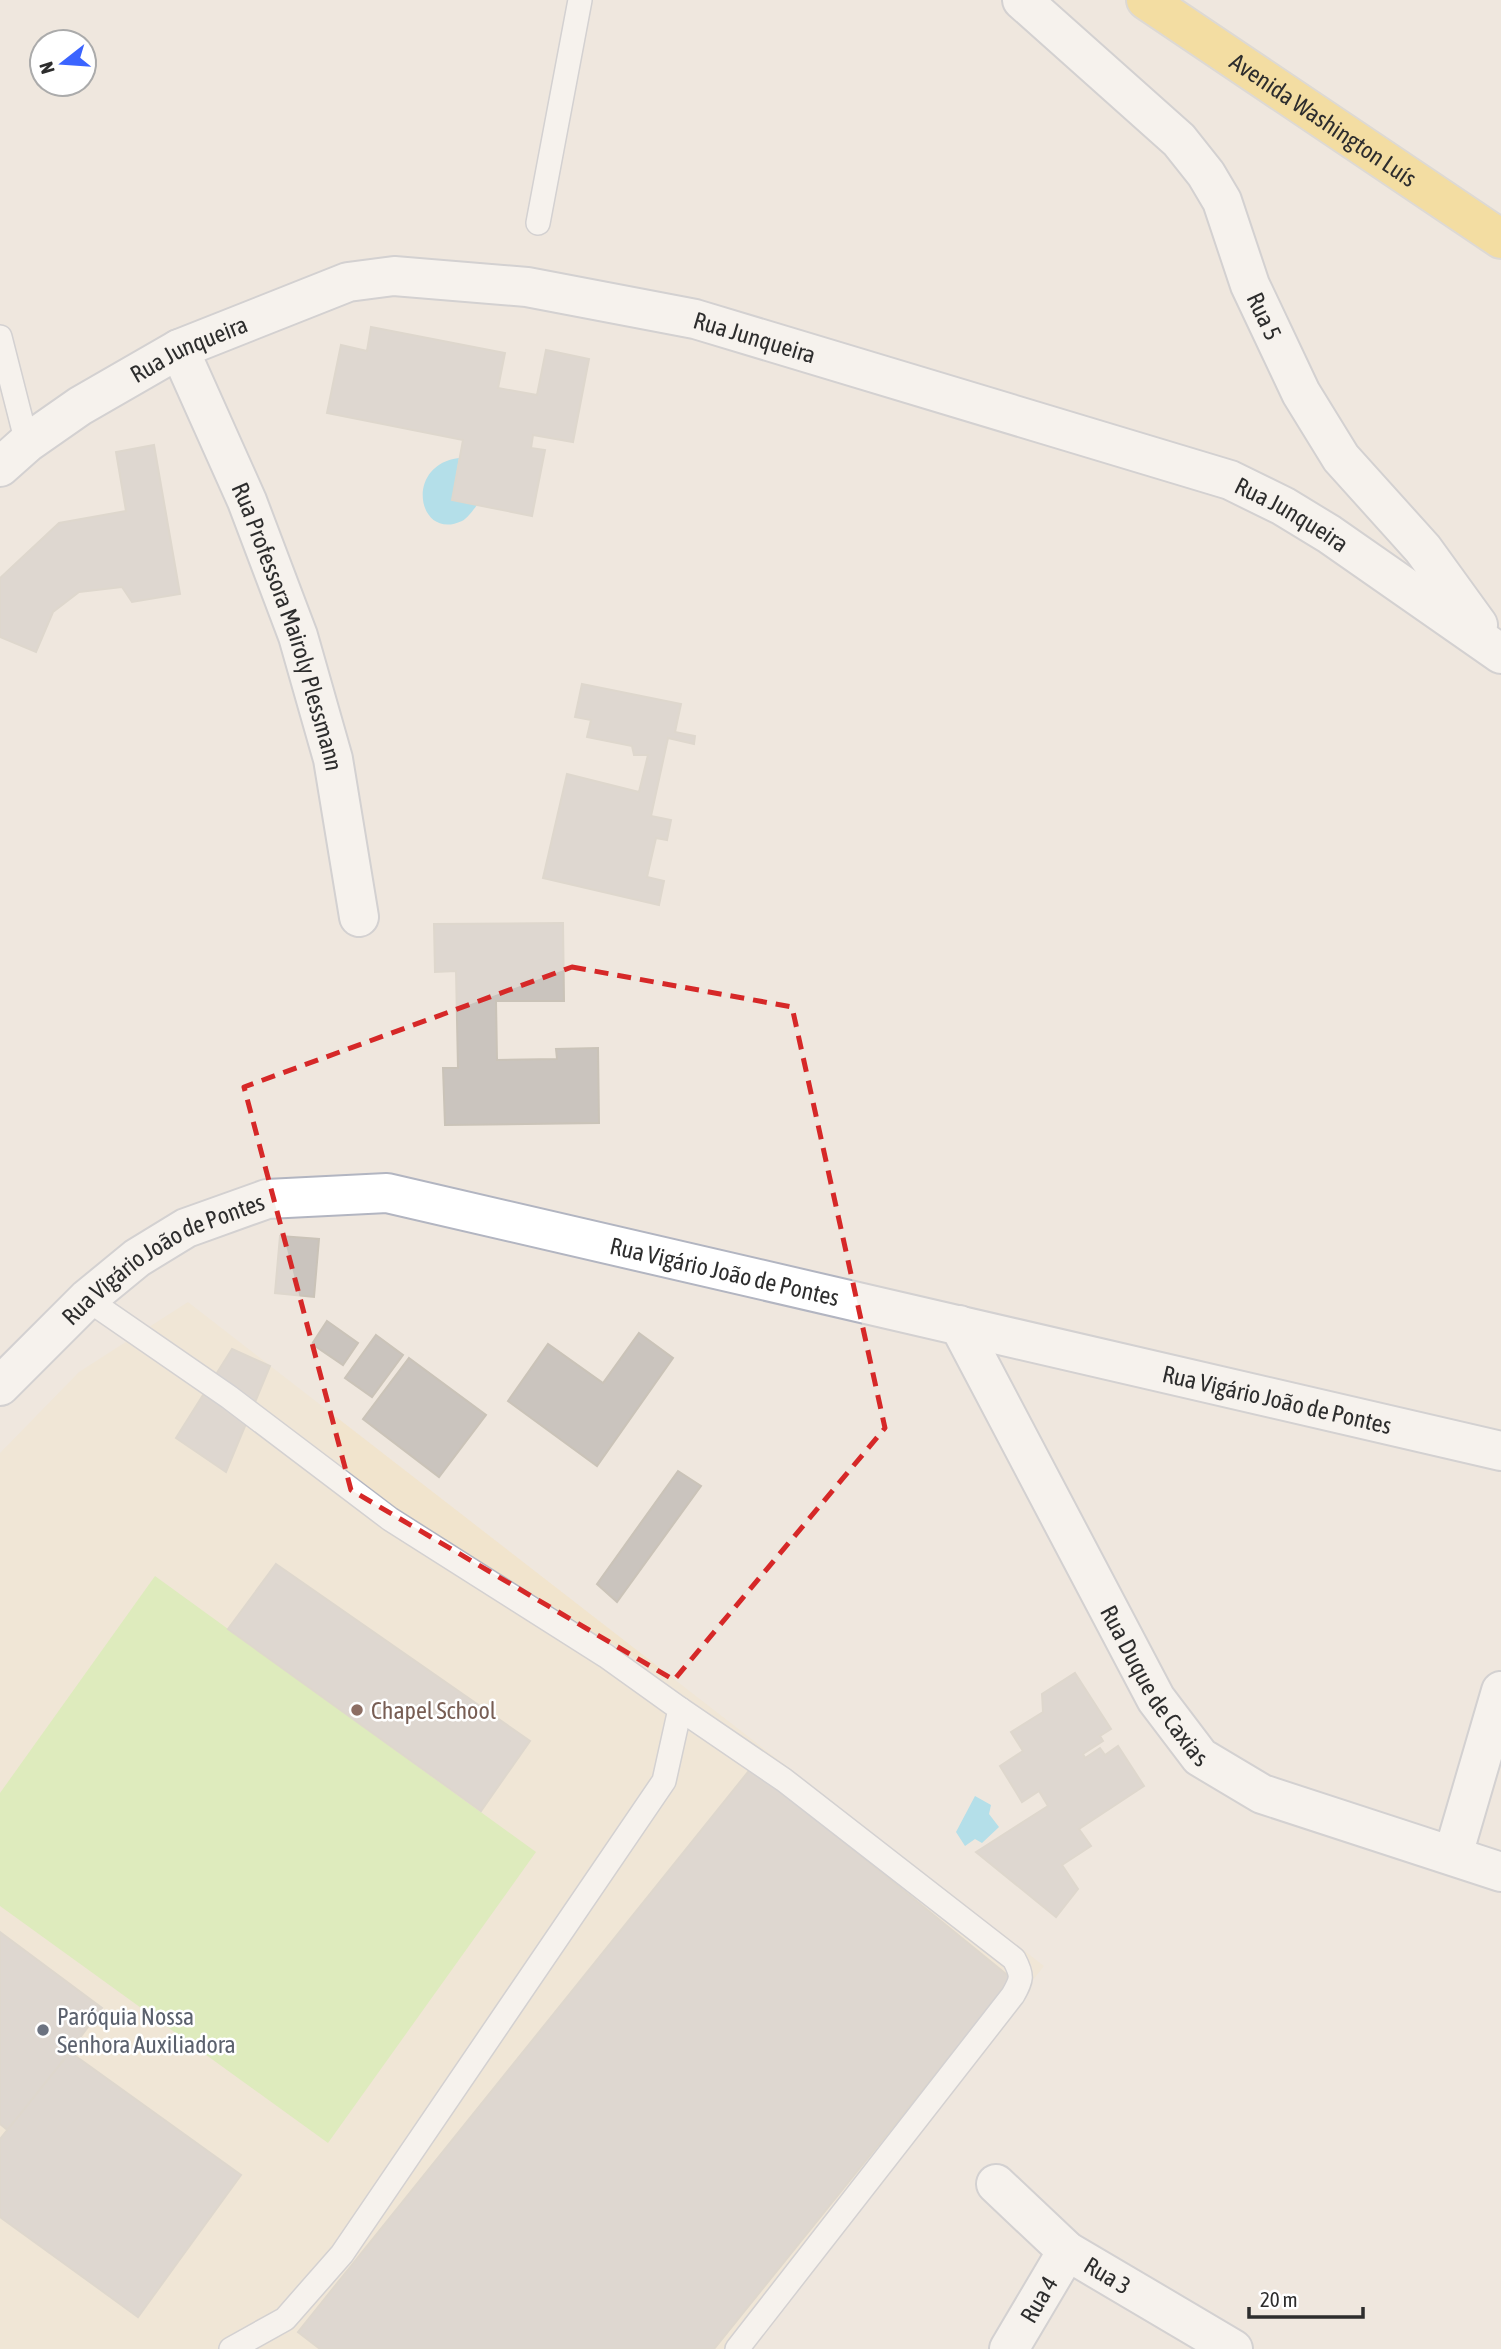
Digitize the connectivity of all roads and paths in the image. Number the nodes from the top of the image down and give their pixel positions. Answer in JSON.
{"nodes":[{"id":1,"x":580,"y":0,"type":"edge"},
{"id":2,"x":1022,"y":0,"type":"edge"},
{"id":3,"x":1146,"y":0,"type":"edge"},
{"id":4,"x":538,"y":223,"type":"dead end"},
{"id":5,"x":1501,"y":239,"type":"edge"},
{"id":6,"x":0,"y":337,"type":"edge"},
{"id":7,"x":179,"y":349,"type":"junction"},
{"id":8,"x":13,"y":455,"type":"edge"},
{"id":9,"x":1498,"y":652,"type":"edge"},
{"id":10,"x":359,"y":917,"type":"dead end"},
{"id":11,"x":87,"y":1299,"type":"junction"},
{"id":12,"x":959,"y":1325,"type":"junction"},
{"id":13,"x":0,"y":1386,"type":"edge"},
{"id":14,"x":1501,"y":1451,"type":"edge"},
{"id":15,"x":1501,"y":1691,"type":"edge"},
{"id":16,"x":680,"y":1709,"type":"junction"},
{"id":17,"x":1452,"y":1856,"type":"junction"},
{"id":18,"x":1501,"y":1872,"type":"edge"},
{"id":19,"x":996,"y":2184,"type":"dead end"},
{"id":20,"x":1068,"y":2251,"type":"junction"},
{"id":21,"x":261,"y":2343,"type":"edge"},
{"id":22,"x":231,"y":2349,"type":"edge"},
{"id":23,"x":737,"y":2349,"type":"edge"},
{"id":24,"x":1009,"y":2349,"type":"edge"},
{"id":25,"x":1233,"y":2349,"type":"edge"}],
"edges":[{"from":1,"to":4,"type":"lane"},
{"from":2,"to":9,"type":"street","name":"Rua 5"},
{"from":3,"to":5,"type":"main road","name":"Avenida Washington Luís"},
{"from":6,"to":8,"type":"lane"},
{"from":7,"to":8,"type":"street","name":"Rua Junqueira"},
{"from":7,"to":9,"type":"street","name":"Rua Junqueira"},
{"from":7,"to":10,"type":"street","name":"Rua Professora Mairoly Plessmann"},
{"from":11,"to":12,"type":"street","name":"Rua Vigário João de Pontes"},
{"from":11,"to":13,"type":"street","name":"Rua Vigário João de Pontes"},
{"from":11,"to":16,"type":"lane"},
{"from":12,"to":14,"type":"street","name":"Rua Vigário João de Pontes"},
{"from":12,"to":17,"type":"street","name":"Rua Duque de Caxias"},
{"from":15,"to":17,"type":"street"},
{"from":16,"to":21,"type":"lane"},
{"from":16,"to":23,"type":"lane"},
{"from":17,"to":18,"type":"street","name":"Rua Duque de Caxias"},
{"from":19,"to":20,"type":"street","name":"Rua 3"},
{"from":20,"to":24,"type":"street","name":"Rua 4"},
{"from":20,"to":25,"type":"street","name":"Rua 3"},
{"from":21,"to":22,"type":"lane"}]}
